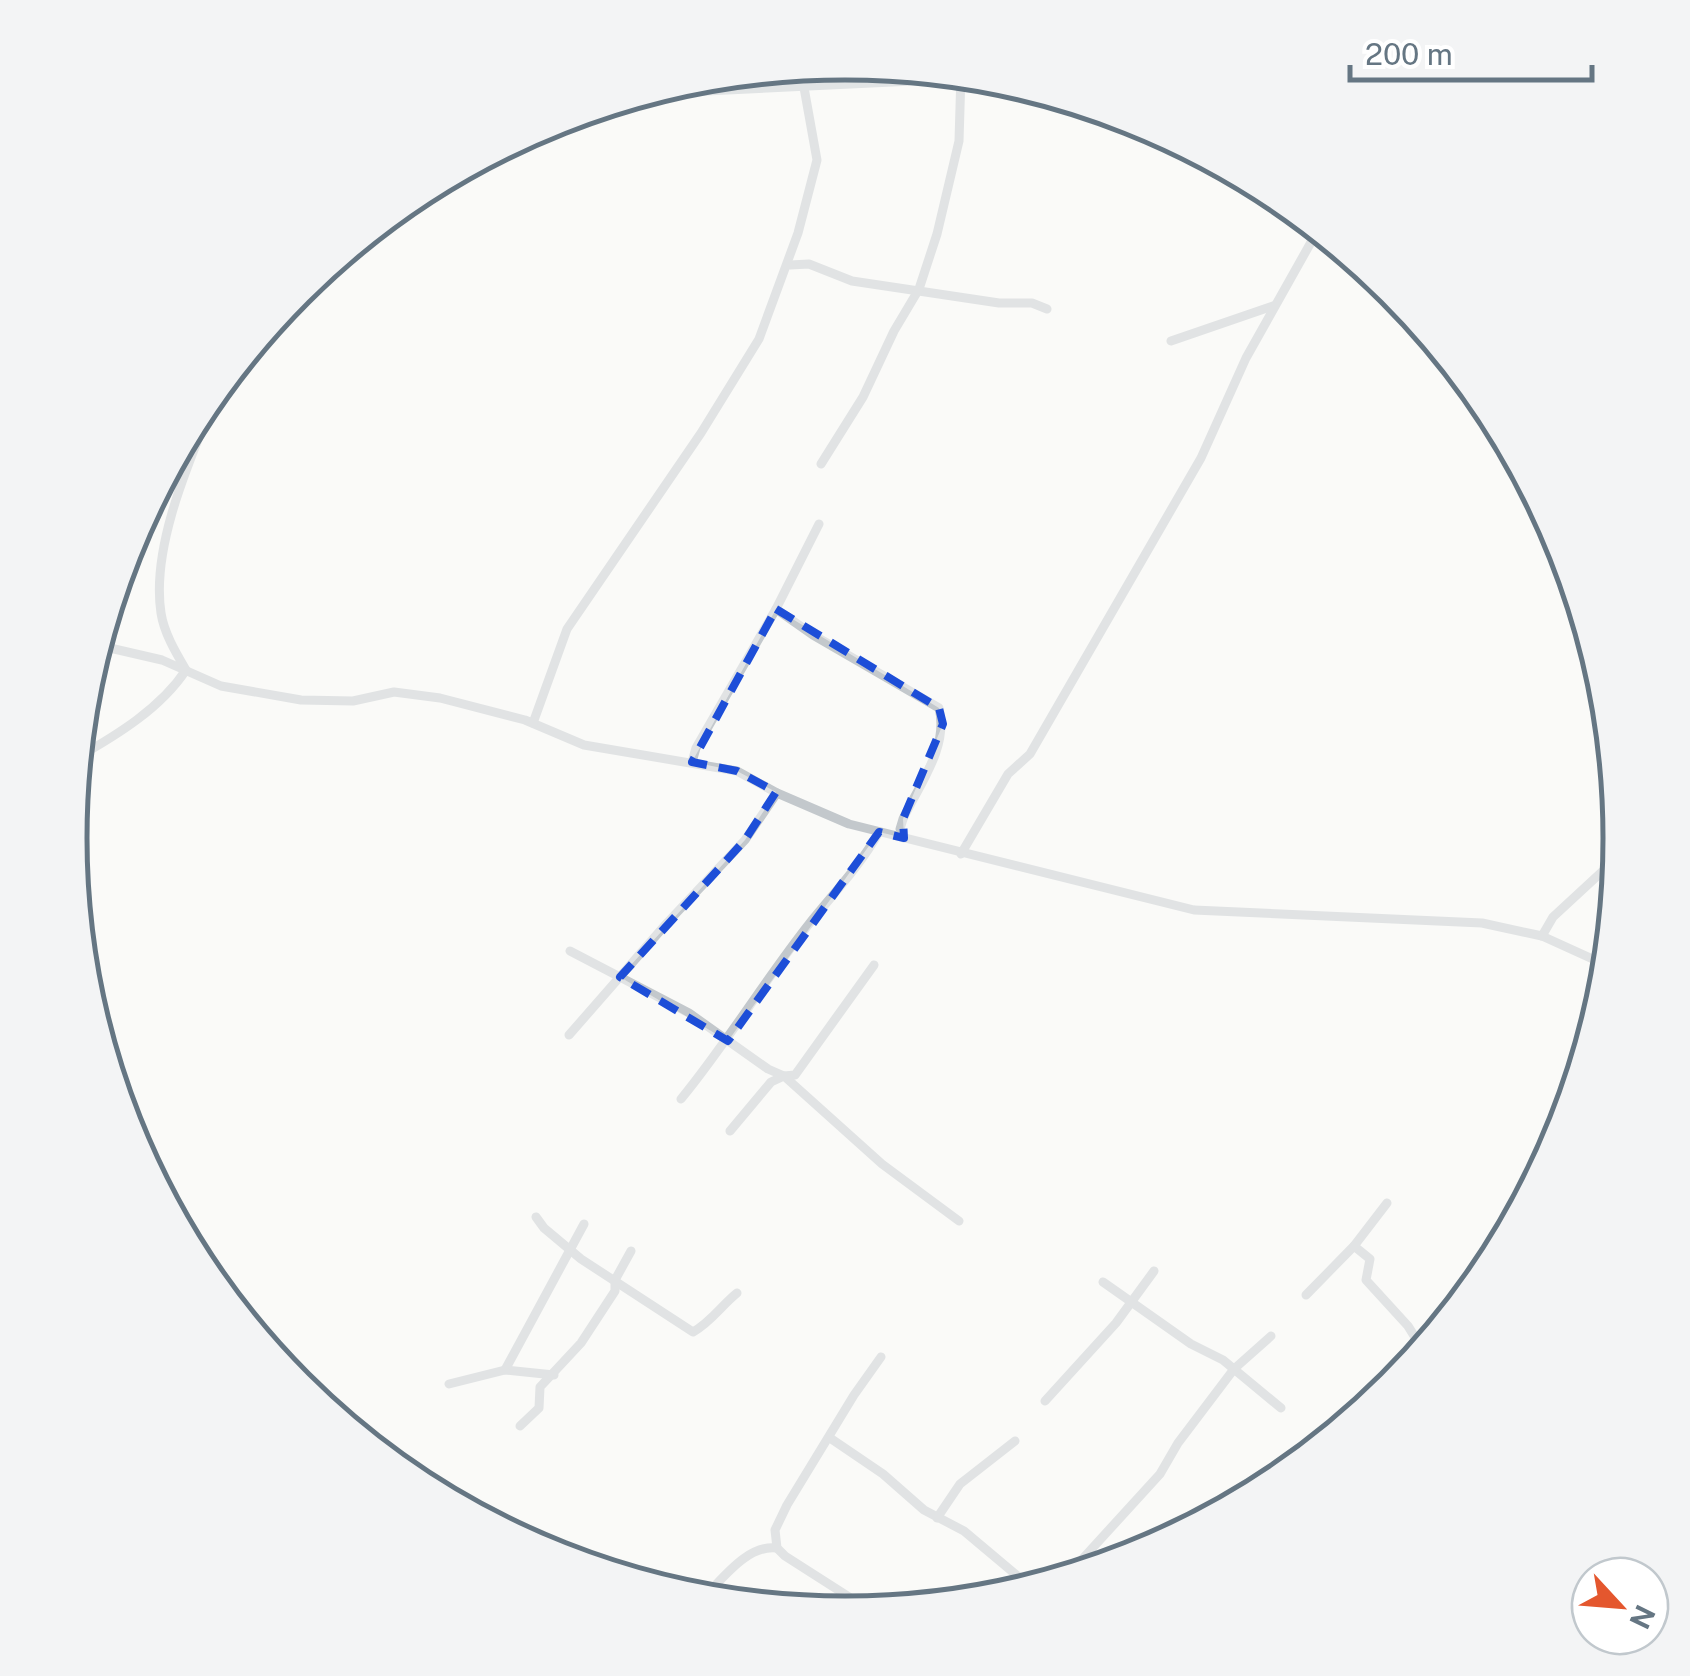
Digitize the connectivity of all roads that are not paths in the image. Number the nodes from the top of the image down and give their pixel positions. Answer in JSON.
{"nodes":[{"id":1,"x":834,"y":80,"type":"edge"},
{"id":2,"x":803,"y":82,"type":"junction"},
{"id":3,"x":784,"y":83,"type":"edge"},
{"id":4,"x":961,"y":89,"type":"edge"},
{"id":5,"x":1312,"y":241,"type":"edge"},
{"id":6,"x":790,"y":265,"type":"dead end"},
{"id":7,"x":919,"y":290,"type":"junction"},
{"id":8,"x":1276,"y":305,"type":"junction"},
{"id":9,"x":1047,"y":309,"type":"dead end"},
{"id":10,"x":1171,"y":341,"type":"dead end"},
{"id":11,"x":198,"y":445,"type":"edge"},
{"id":12,"x":821,"y":464,"type":"dead end"},
{"id":13,"x":819,"y":524,"type":"dead end"},
{"id":14,"x":776,"y":609,"type":"junction"},
{"id":15,"x":112,"y":648,"type":"edge"},
{"id":16,"x":186,"y":670,"type":"junction"},
{"id":17,"x":533,"y":723,"type":"junction"},
{"id":18,"x":92,"y":748,"type":"edge"},
{"id":19,"x":692,"y":762,"type":"junction"},
{"id":20,"x":777,"y":793,"type":"junction"},
{"id":21,"x":879,"y":832,"type":"junction"},
{"id":22,"x":904,"y":838,"type":"junction"},
{"id":23,"x":961,"y":854,"type":"junction"},
{"id":24,"x":1602,"y":872,"type":"edge"},
{"id":25,"x":1542,"y":936,"type":"junction"},
{"id":26,"x":570,"y":952,"type":"dead end"},
{"id":27,"x":1593,"y":959,"type":"edge"},
{"id":28,"x":874,"y":965,"type":"dead end"},
{"id":29,"x":620,"y":978,"type":"junction"},
{"id":30,"x":569,"y":1035,"type":"dead end"},
{"id":31,"x":728,"y":1041,"type":"junction"},
{"id":32,"x":784,"y":1076,"type":"junction"},
{"id":33,"x":681,"y":1099,"type":"dead end"},
{"id":34,"x":730,"y":1131,"type":"dead end"},
{"id":35,"x":1387,"y":1204,"type":"dead end"},
{"id":36,"x":536,"y":1217,"type":"dead end"},
{"id":37,"x":960,"y":1221,"type":"dead end"},
{"id":38,"x":584,"y":1224,"type":"dead end"},
{"id":39,"x":1354,"y":1246,"type":"junction"},
{"id":40,"x":568,"y":1249,"type":"junction"},
{"id":41,"x":631,"y":1251,"type":"dead end"},
{"id":42,"x":1154,"y":1272,"type":"dead end"},
{"id":43,"x":614,"y":1280,"type":"junction"},
{"id":44,"x":1103,"y":1282,"type":"dead end"},
{"id":45,"x":738,"y":1293,"type":"dead end"},
{"id":46,"x":1306,"y":1294,"type":"dead end"},
{"id":47,"x":1130,"y":1302,"type":"junction"},
{"id":48,"x":1271,"y":1336,"type":"dead end"},
{"id":49,"x":1416,"y":1337,"type":"edge"},
{"id":50,"x":881,"y":1357,"type":"dead end"},
{"id":51,"x":1234,"y":1369,"type":"junction"},
{"id":52,"x":505,"y":1370,"type":"junction"},
{"id":53,"x":554,"y":1374,"type":"junction"},
{"id":54,"x":449,"y":1384,"type":"dead end"},
{"id":55,"x":1045,"y":1401,"type":"dead end"},
{"id":56,"x":1281,"y":1408,"type":"dead end"},
{"id":57,"x":520,"y":1426,"type":"dead end"},
{"id":58,"x":830,"y":1438,"type":"junction"},
{"id":59,"x":1015,"y":1441,"type":"dead end"},
{"id":60,"x":937,"y":1518,"type":"junction"},
{"id":61,"x":777,"y":1548,"type":"junction"},
{"id":62,"x":1085,"y":1557,"type":"edge"},
{"id":63,"x":1017,"y":1575,"type":"edge"},
{"id":64,"x":717,"y":1585,"type":"edge"},
{"id":65,"x":848,"y":1596,"type":"edge"}],
"edges":[{"from":1,"to":2,"type":"highway"},
{"from":2,"to":3,"type":"highway"},
{"from":2,"to":17,"type":"street"},
{"from":4,"to":7,"type":"street"},
{"from":5,"to":8,"type":"street"},
{"from":6,"to":7,"type":"street"},
{"from":7,"to":9,"type":"street"},
{"from":7,"to":12,"type":"street"},
{"from":8,"to":10,"type":"street"},
{"from":8,"to":23,"type":"street"},
{"from":11,"to":16,"type":"street"},
{"from":13,"to":14,"type":"street"},
{"from":14,"to":19,"type":"street"},
{"from":14,"to":22,"type":"street"},
{"from":15,"to":16,"type":"street"},
{"from":16,"to":17,"type":"street"},
{"from":16,"to":18,"type":"street"},
{"from":17,"to":19,"type":"street"},
{"from":19,"to":20,"type":"street"},
{"from":20,"to":21,"type":"street"},
{"from":20,"to":29,"type":"street"},
{"from":21,"to":22,"type":"street"},
{"from":21,"to":31,"type":"street"},
{"from":22,"to":23,"type":"street"},
{"from":23,"to":25,"type":"street"},
{"from":24,"to":25,"type":"street"},
{"from":25,"to":27,"type":"street"},
{"from":26,"to":29,"type":"street"},
{"from":28,"to":32,"type":"street"},
{"from":29,"to":30,"type":"street"},
{"from":29,"to":31,"type":"street"},
{"from":31,"to":32,"type":"street"},
{"from":31,"to":33,"type":"street"},
{"from":32,"to":34,"type":"street"},
{"from":32,"to":37,"type":"street"},
{"from":35,"to":39,"type":"street"},
{"from":36,"to":40,"type":"street"},
{"from":38,"to":40,"type":"street"},
{"from":39,"to":46,"type":"street"},
{"from":39,"to":49,"type":"street"},
{"from":40,"to":43,"type":"street"},
{"from":40,"to":52,"type":"street"},
{"from":41,"to":43,"type":"street"},
{"from":42,"to":47,"type":"street"},
{"from":43,"to":45,"type":"street"},
{"from":43,"to":53,"type":"street"},
{"from":44,"to":47,"type":"street"},
{"from":47,"to":51,"type":"street"},
{"from":47,"to":55,"type":"street"},
{"from":48,"to":51,"type":"street"},
{"from":50,"to":58,"type":"street"},
{"from":51,"to":56,"type":"street"},
{"from":51,"to":62,"type":"street"},
{"from":52,"to":53,"type":"street"},
{"from":52,"to":54,"type":"street"},
{"from":53,"to":57,"type":"street"},
{"from":58,"to":60,"type":"street"},
{"from":58,"to":61,"type":"street"},
{"from":59,"to":60,"type":"street"},
{"from":60,"to":63,"type":"street"},
{"from":61,"to":64,"type":"street"},
{"from":61,"to":65,"type":"street"}]}
